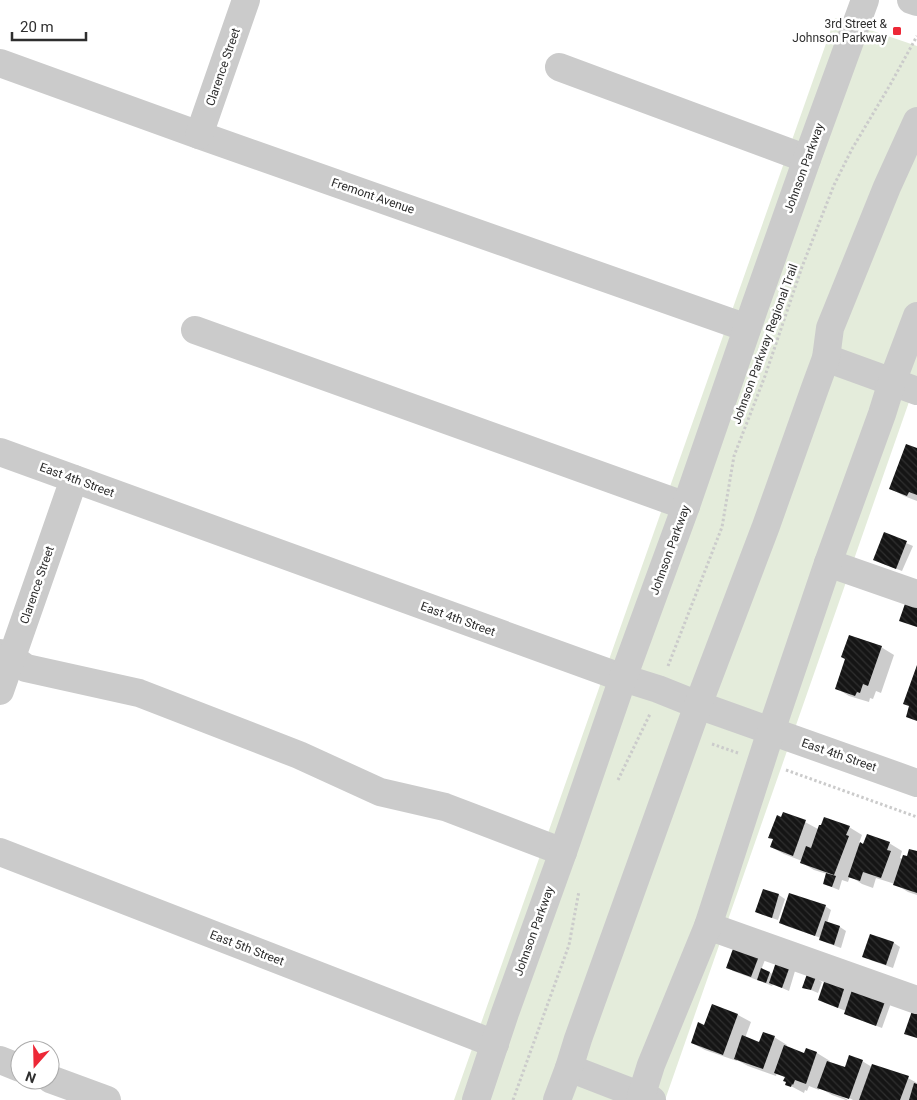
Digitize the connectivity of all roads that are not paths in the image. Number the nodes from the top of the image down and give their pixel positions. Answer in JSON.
{"nodes":[{"id":1,"x":246,"y":0,"type":"edge"},
{"id":2,"x":865,"y":0,"type":"edge"},
{"id":3,"x":911,"y":0,"type":"edge"},
{"id":4,"x":917,"y":2,"type":"edge"},
{"id":5,"x":0,"y":63,"type":"edge"},
{"id":6,"x":559,"y":66,"type":"dead end"},
{"id":7,"x":917,"y":121,"type":"edge"},
{"id":8,"x":200,"y":135,"type":"junction"},
{"id":9,"x":807,"y":159,"type":"junction"},
{"id":10,"x":917,"y":316,"type":"edge"},
{"id":11,"x":747,"y":328,"type":"junction"},
{"id":12,"x":196,"y":330,"type":"dead end"},
{"id":13,"x":826,"y":358,"type":"junction"},
{"id":14,"x":905,"y":386,"type":"edge"},
{"id":15,"x":0,"y":452,"type":"edge"},
{"id":16,"x":74,"y":479,"type":"junction"},
{"id":17,"x":686,"y":506,"type":"junction"},
{"id":18,"x":828,"y":562,"type":"junction"},
{"id":19,"x":917,"y":594,"type":"edge"},
{"id":20,"x":6,"y":656,"type":"edge"},
{"id":21,"x":623,"y":678,"type":"junction"},
{"id":22,"x":0,"y":691,"type":"edge"},
{"id":23,"x":698,"y":705,"type":"junction"},
{"id":24,"x":771,"y":731,"type":"junction"},
{"id":25,"x":917,"y":783,"type":"edge"},
{"id":26,"x":0,"y":852,"type":"edge"},
{"id":27,"x":563,"y":852,"type":"junction"},
{"id":28,"x":708,"y":926,"type":"junction"},
{"id":29,"x":917,"y":1000,"type":"edge"},
{"id":30,"x":495,"y":1044,"type":"junction"},
{"id":31,"x":569,"y":1068,"type":"junction"},
{"id":32,"x":60,"y":1083,"type":"edge"},
{"id":33,"x":645,"y":1099,"type":"edge"},
{"id":34,"x":107,"y":1100,"type":"edge"},
{"id":35,"x":476,"y":1100,"type":"edge"},
{"id":36,"x":558,"y":1100,"type":"edge"}],
"edges":[{"from":1,"to":8,"type":"street","name":"Clarence Street"},
{"from":2,"to":9,"type":"street","name":"Johnson Parkway"},
{"from":3,"to":4,"type":"street"},
{"from":5,"to":8,"type":"street","name":"Fremont Avenue"},
{"from":6,"to":9,"type":"street"},
{"from":7,"to":13,"type":"street"},
{"from":8,"to":11,"type":"street","name":"Fremont Avenue"},
{"from":9,"to":11,"type":"street","name":"Johnson Parkway"},
{"from":10,"to":14,"type":"street"},
{"from":11,"to":17,"type":"street","name":"Johnson Parkway"},
{"from":12,"to":17,"type":"street"},
{"from":13,"to":14,"type":"street"},
{"from":13,"to":23,"type":"street"},
{"from":14,"to":18,"type":"street"},
{"from":15,"to":16,"type":"street","name":"East 4th Street"},
{"from":16,"to":20,"type":"street","name":"Clarence Street"},
{"from":16,"to":21,"type":"street","name":"East 4th Street"},
{"from":17,"to":21,"type":"street","name":"Johnson Parkway"},
{"from":18,"to":19,"type":"street"},
{"from":18,"to":24,"type":"street"},
{"from":20,"to":22,"type":"street","name":"Clarence Street"},
{"from":20,"to":27,"type":"street"},
{"from":21,"to":23,"type":"street","name":"East 4th Street"},
{"from":21,"to":27,"type":"street","name":"Johnson Parkway"},
{"from":23,"to":24,"type":"street","name":"East 4th Street"},
{"from":23,"to":31,"type":"street"},
{"from":24,"to":25,"type":"street","name":"East 4th Street"},
{"from":24,"to":28,"type":"street"},
{"from":26,"to":30,"type":"street","name":"East 5th Street"},
{"from":27,"to":30,"type":"street","name":"Johnson Parkway"},
{"from":28,"to":29,"type":"street"},
{"from":28,"to":33,"type":"street"},
{"from":30,"to":35,"type":"street","name":"Johnson Parkway"},
{"from":31,"to":33,"type":"street"},
{"from":31,"to":36,"type":"street"},
{"from":32,"to":34,"type":"street"}]}
